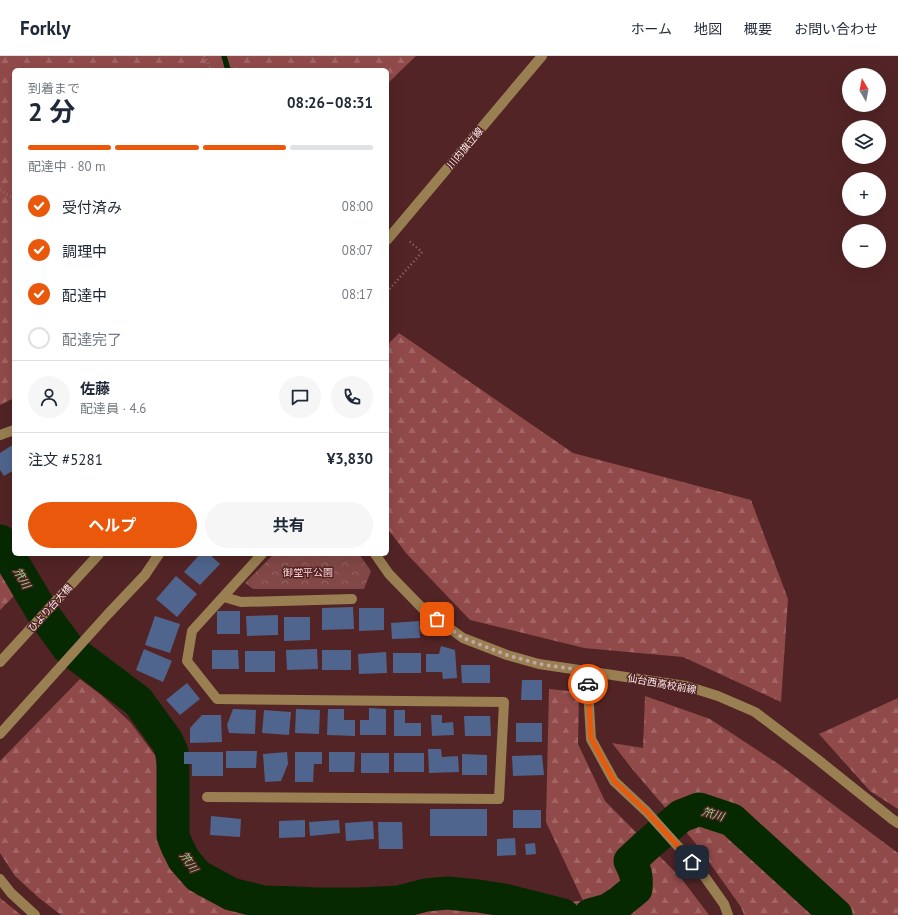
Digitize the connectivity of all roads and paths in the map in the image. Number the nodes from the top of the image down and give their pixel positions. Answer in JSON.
{"nodes":[{"id":1,"x":204,"y":56,"type":"edge"},
{"id":2,"x":542,"y":56,"type":"edge"},
{"id":3,"x":211,"y":68,"type":"edge"},
{"id":4,"x":0,"y":190,"type":"edge"},
{"id":5,"x":12,"y":198,"type":"edge"},
{"id":6,"x":389,"y":238,"type":"edge"},
{"id":7,"x":409,"y":241,"type":"dead end"},
{"id":8,"x":389,"y":290,"type":"edge"},
{"id":9,"x":12,"y":431,"type":"edge"},
{"id":10,"x":0,"y":435,"type":"edge"},
{"id":11,"x":97,"y":556,"type":"edge"},
{"id":12,"x":158,"y":556,"type":"edge"},
{"id":13,"x":260,"y":556,"type":"edge"},
{"id":14,"x":376,"y":556,"type":"edge"},
{"id":15,"x":224,"y":597,"type":"junction"},
{"id":16,"x":352,"y":599,"type":"dead end"},
{"id":17,"x":0,"y":662,"type":"edge"},
{"id":18,"x":587,"y":671,"type":"junction"},
{"id":19,"x":0,"y":734,"type":"edge"},
{"id":20,"x":207,"y":797,"type":"dead end"},
{"id":21,"x":898,"y":823,"type":"edge"},
{"id":22,"x":0,"y":879,"type":"edge"},
{"id":23,"x":35,"y":915,"type":"edge"},
{"id":24,"x":728,"y":915,"type":"edge"}],
"edges":[{"from":1,"to":3,"type":"path"},
{"from":2,"to":6,"type":"street","name":"川内旗立線"},
{"from":4,"to":5,"type":"path"},
{"from":7,"to":8,"type":"path"},
{"from":9,"to":10,"type":"street"},
{"from":11,"to":17,"type":"street","name":"ひより台大橋"},
{"from":12,"to":19,"type":"street"},
{"from":13,"to":15,"type":"street"},
{"from":14,"to":18,"type":"street","name":"仙台西高校前線"},
{"from":15,"to":16,"type":"street"},
{"from":15,"to":20,"type":"street"},
{"from":18,"to":21,"type":"street","name":"仙台西高校前線"},
{"from":18,"to":24,"type":"street"},
{"from":22,"to":23,"type":"street"}]}
